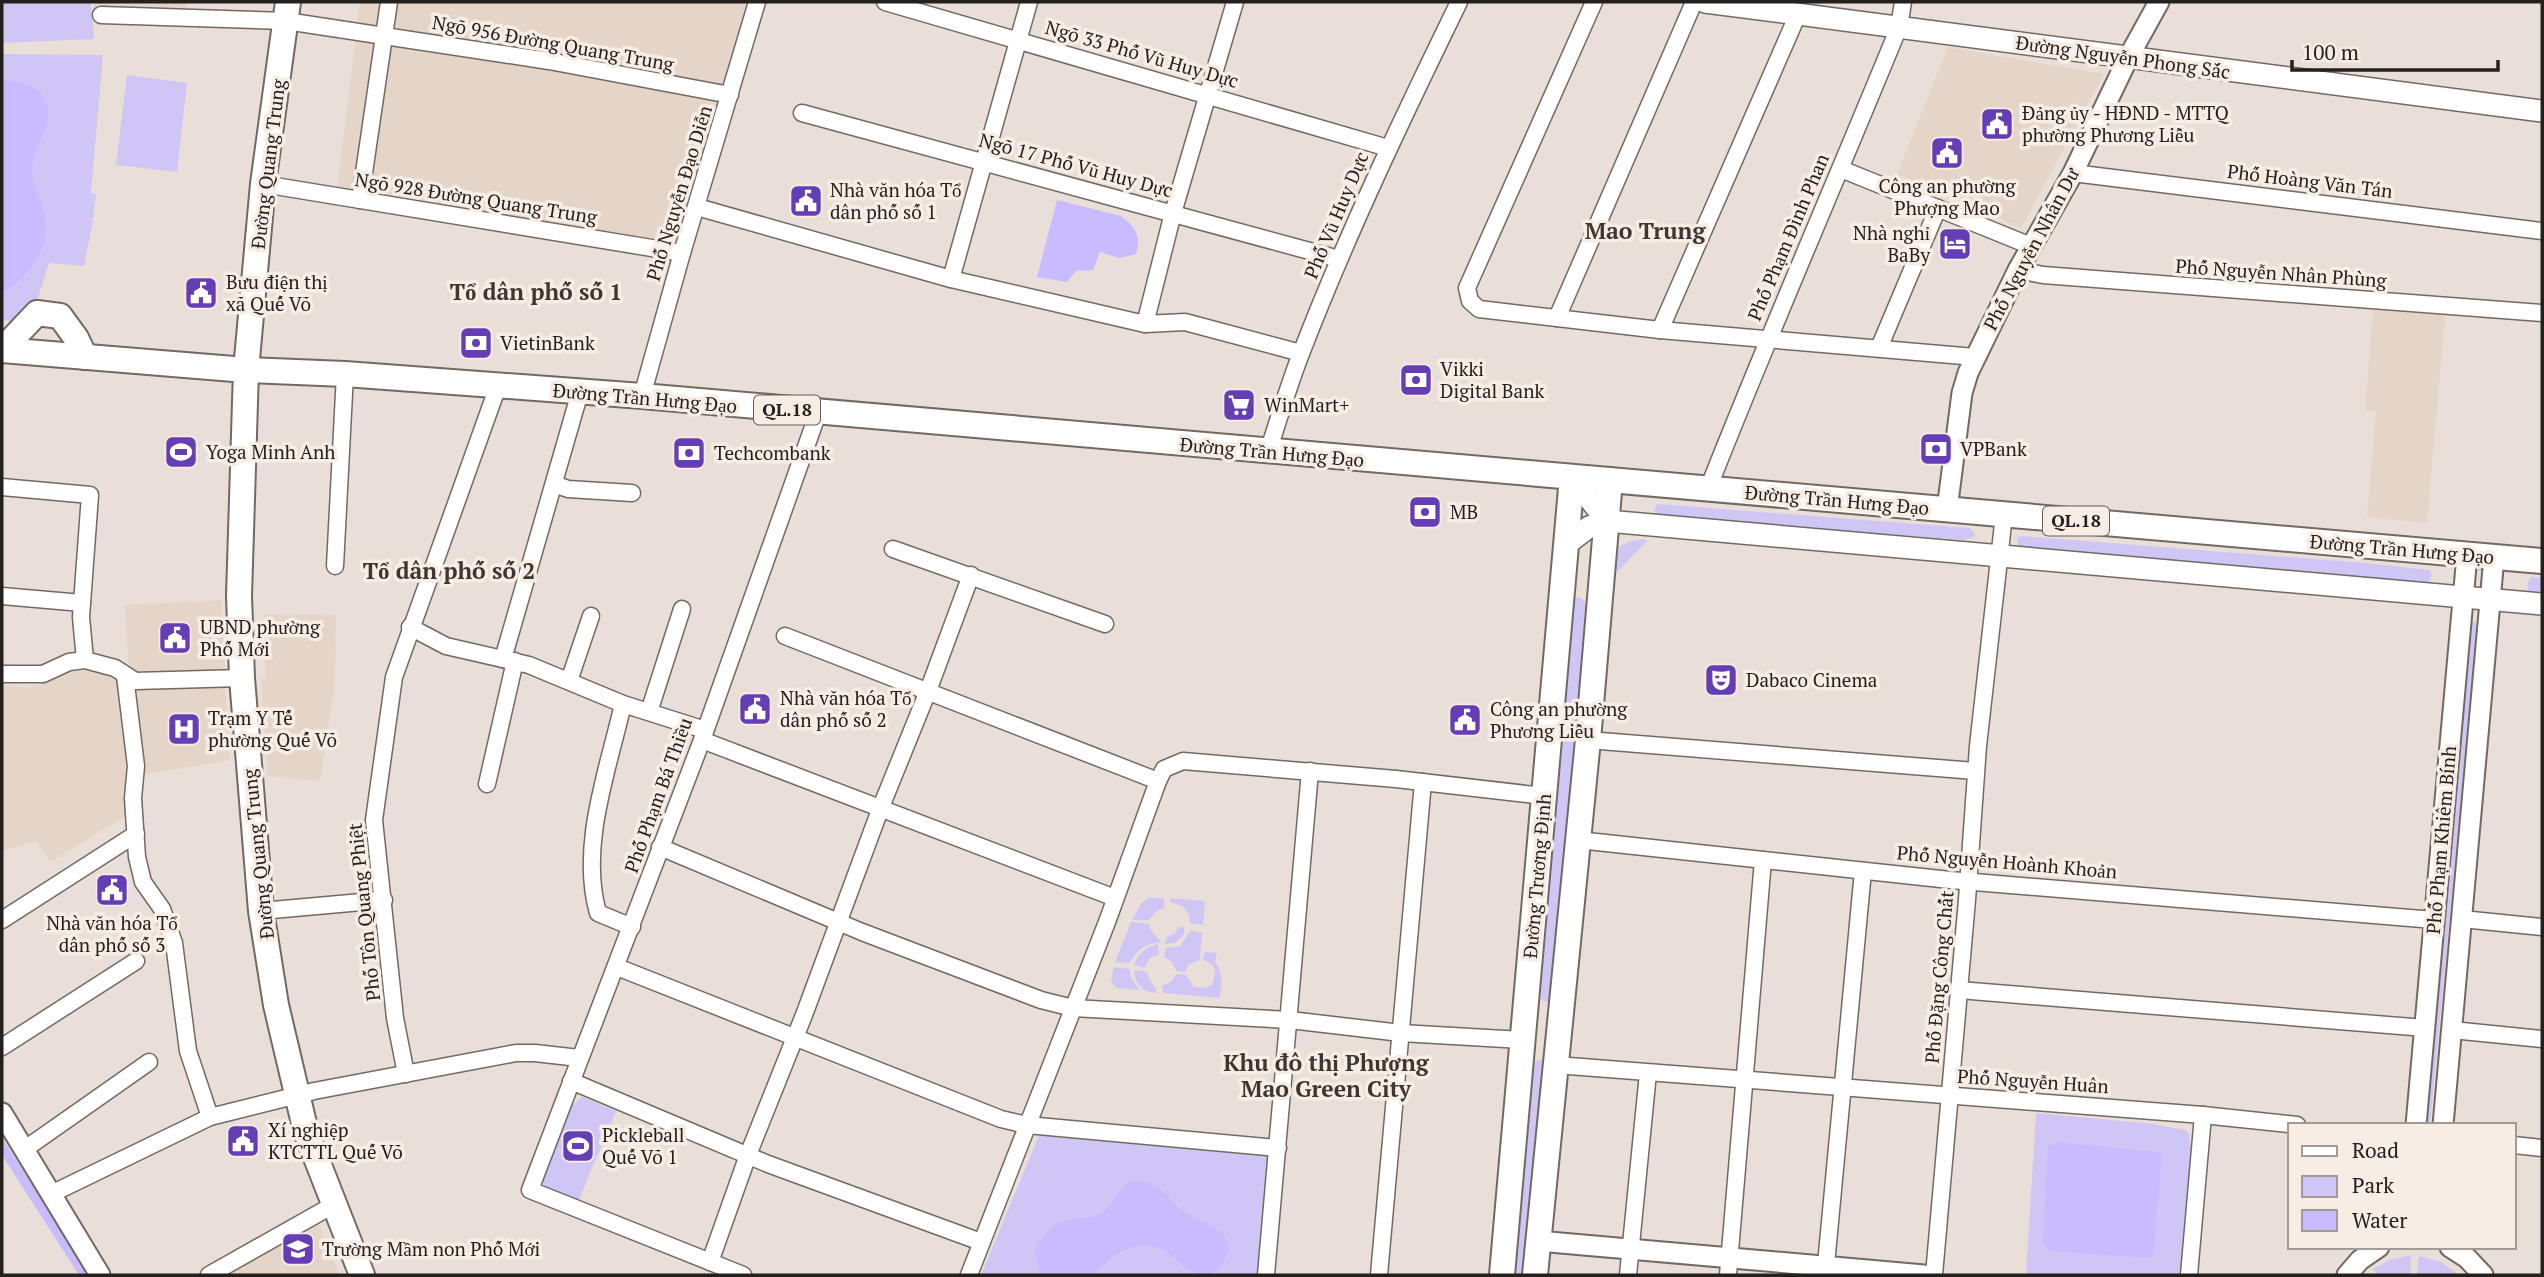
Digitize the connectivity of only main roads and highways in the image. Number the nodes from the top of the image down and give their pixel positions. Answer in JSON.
{"nodes":[{"id":1,"x":1705,"y":2,"type":"edge"},
{"id":2,"x":287,"y":11,"type":"edge"},
{"id":3,"x":2542,"y":111,"type":"edge"},
{"id":4,"x":2,"y":350,"type":"edge"},
{"id":5,"x":85,"y":357,"type":"junction"},
{"id":6,"x":246,"y":370,"type":"junction"},
{"id":7,"x":1572,"y":477,"type":"junction"},
{"id":8,"x":1610,"y":480,"type":"junction"},
{"id":9,"x":1607,"y":521,"type":"junction"},
{"id":10,"x":1568,"y":543,"type":"junction"},
{"id":11,"x":2542,"y":561,"type":"edge"},
{"id":12,"x":2542,"y":604,"type":"edge"},
{"id":13,"x":1522,"y":1040,"type":"junction"},
{"id":14,"x":1557,"y":1054,"type":"junction"},
{"id":15,"x":362,"y":1275,"type":"edge"},
{"id":16,"x":1502,"y":1275,"type":"edge"},
{"id":17,"x":1535,"y":1275,"type":"edge"}],
"edges":[{"from":1,"to":3,"type":"main road","name":"Đường Nguyễn Phong Sắc"},
{"from":2,"to":6,"type":"main road","name":"Đường Quang Trung"},
{"from":4,"to":5,"type":"main road","name":"Đường Trần Hưng Đạo","number":"QL.18"},
{"from":4,"to":5,"type":"main road"},
{"from":5,"to":6,"type":"main road","name":"Đường Trần Hưng Đạo","number":"QL.18"},
{"from":6,"to":7,"type":"main road","name":"Đường Trần Hưng Đạo","number":"QL.18"},
{"from":6,"to":15,"type":"main road","name":"Đường Quang Trung"},
{"from":7,"to":8,"type":"main road","name":"Đường Trần Hưng Đạo","number":"QL.18"},
{"from":7,"to":9,"type":"main road"},
{"from":7,"to":10,"type":"main road","name":"Đường Trương Định"},
{"from":8,"to":9,"type":"main road","name":"Đường Trương Định"},
{"from":8,"to":11,"type":"main road","name":"Đường Trần Hưng Đạo","number":"QL.18"},
{"from":9,"to":10,"type":"main road"},
{"from":9,"to":12,"type":"main road"},
{"from":9,"to":14,"type":"main road","name":"Đường Trương Định"},
{"from":10,"to":13,"type":"main road","name":"Đường Trương Định"},
{"from":13,"to":14,"type":"main road"},
{"from":13,"to":16,"type":"main road","name":"Đường Trương Định"},
{"from":14,"to":17,"type":"main road","name":"Đường Trương Định"}]}
